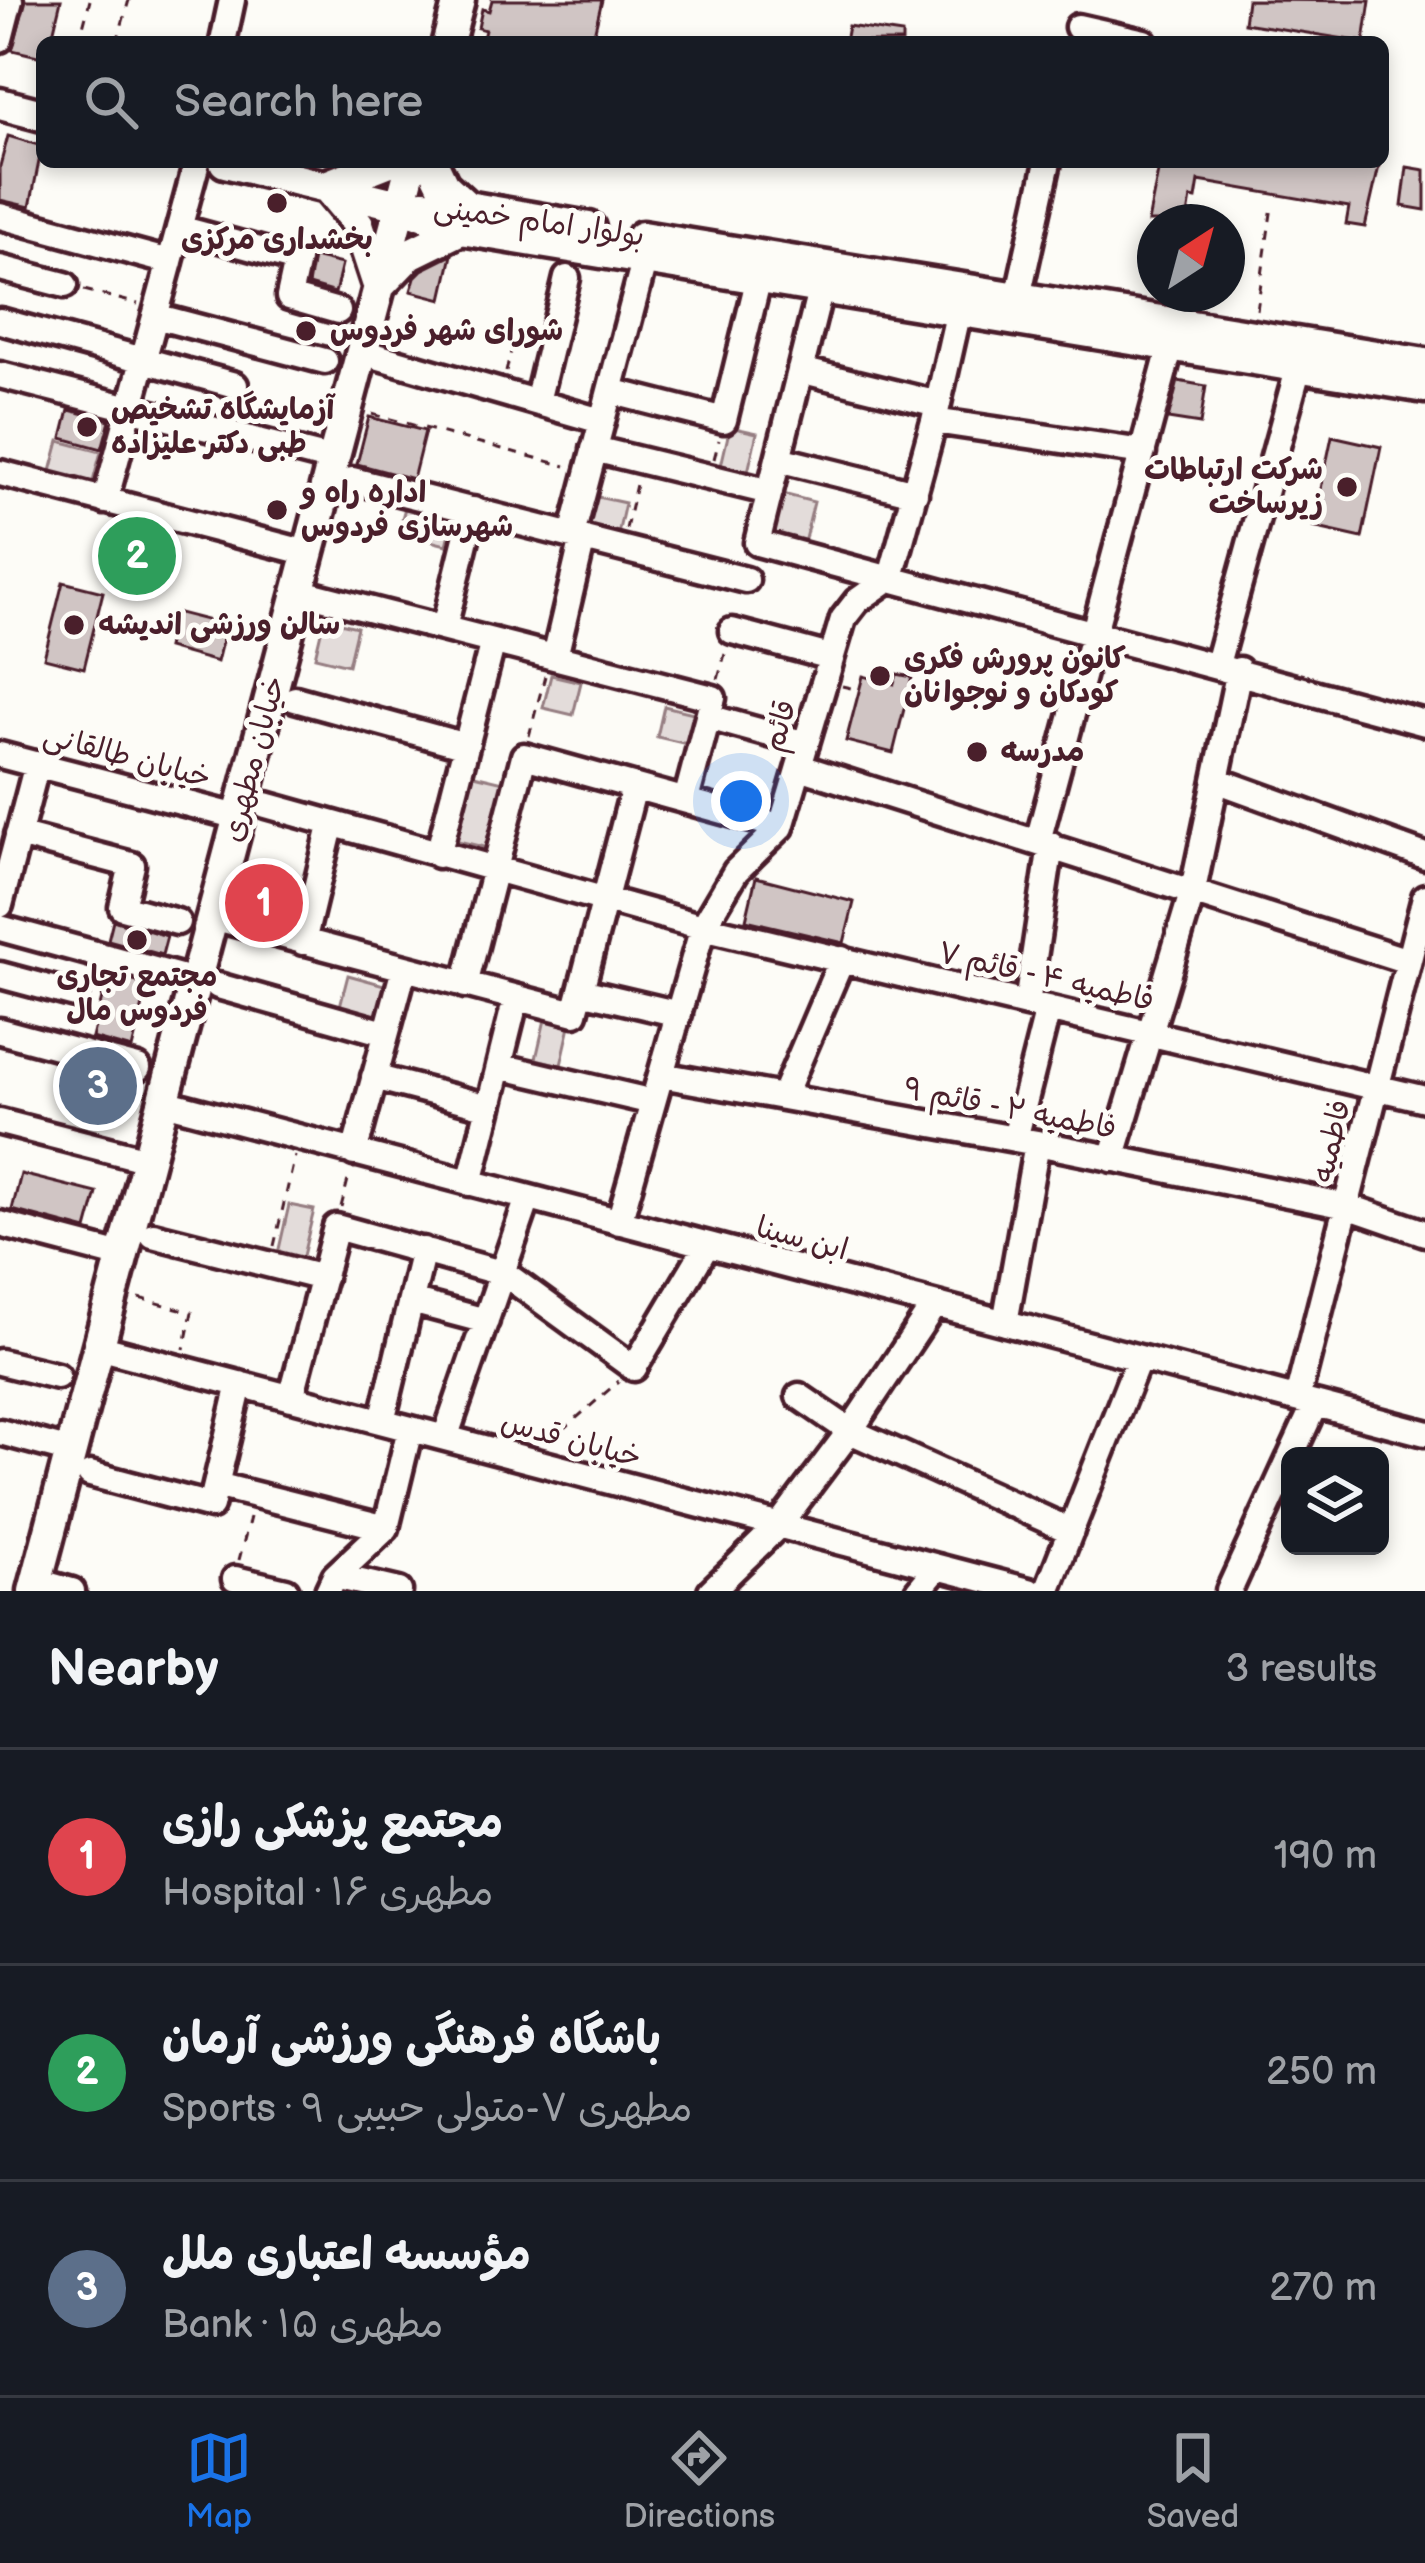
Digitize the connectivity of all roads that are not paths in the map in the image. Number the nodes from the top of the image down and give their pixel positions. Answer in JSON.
{"nodes":[{"id":1,"x":10,"y":0,"type":"edge"},
{"id":2,"x":232,"y":0,"type":"edge"},
{"id":3,"x":458,"y":0,"type":"edge"},
{"id":4,"x":1084,"y":0,"type":"edge"},
{"id":5,"x":1076,"y":34,"type":"edge"},
{"id":6,"x":224,"y":36,"type":"edge"},
{"id":7,"x":449,"y":36,"type":"edge"},
{"id":8,"x":0,"y":39,"type":"edge"},
{"id":9,"x":0,"y":104,"type":"edge"},
{"id":10,"x":36,"y":113,"type":"edge"},
{"id":11,"x":195,"y":168,"type":"edge"},
{"id":12,"x":250,"y":168,"type":"edge"},
{"id":13,"x":372,"y":168,"type":"edge"},
{"id":14,"x":410,"y":168,"type":"edge"},
{"id":15,"x":435,"y":168,"type":"edge"},
{"id":16,"x":1047,"y":168,"type":"edge"},
{"id":17,"x":326,"y":186,"type":"junction"},
{"id":18,"x":399,"y":205,"type":"junction"},
{"id":19,"x":0,"y":216,"type":"edge"},
{"id":20,"x":464,"y":218,"type":"junction"},
{"id":21,"x":179,"y":229,"type":"junction"},
{"id":22,"x":563,"y":235,"type":"junction"},
{"id":23,"x":645,"y":259,"type":"junction"},
{"id":24,"x":170,"y":262,"type":"junction"},
{"id":25,"x":0,"y":268,"type":"edge"},
{"id":26,"x":567,"y":278,"type":"dead end"},
{"id":27,"x":759,"y":278,"type":"junction"},
{"id":28,"x":65,"y":284,"type":"road end"},
{"id":29,"x":821,"y":287,"type":"junction"},
{"id":30,"x":379,"y":288,"type":"junction"},
{"id":31,"x":1018,"y":297,"type":"junction"},
{"id":32,"x":959,"y":310,"type":"junction"},
{"id":33,"x":338,"y":311,"type":"dead end"},
{"id":34,"x":156,"y":312,"type":"junction"},
{"id":35,"x":0,"y":321,"type":"edge"},
{"id":36,"x":1171,"y":345,"type":"junction"},
{"id":37,"x":362,"y":352,"type":"junction"},
{"id":38,"x":144,"y":358,"type":"junction"},
{"id":39,"x":325,"y":361,"type":"dead end"},
{"id":40,"x":1425,"y":364,"type":"edge"},
{"id":41,"x":1299,"y":366,"type":"junction"},
{"id":42,"x":800,"y":370,"type":"junction"},
{"id":43,"x":0,"y":375,"type":"edge"},
{"id":44,"x":235,"y":385,"type":"dead end"},
{"id":45,"x":1425,"y":387,"type":"edge"},
{"id":46,"x":610,"y":391,"type":"junction"},
{"id":47,"x":537,"y":402,"type":"junction"},
{"id":48,"x":131,"y":407,"type":"junction"},
{"id":49,"x":936,"y":412,"type":"junction"},
{"id":50,"x":602,"y":421,"type":"junction"},
{"id":51,"x":1143,"y":452,"type":"junction"},
{"id":52,"x":778,"y":459,"type":"junction"},
{"id":53,"x":591,"y":460,"type":"junction"},
{"id":54,"x":342,"y":470,"type":"junction"},
{"id":55,"x":0,"y":473,"type":"edge"},
{"id":56,"x":770,"y":492,"type":"junction"},
{"id":57,"x":915,"y":493,"type":"junction"},
{"id":58,"x":105,"y":501,"type":"junction"},
{"id":59,"x":473,"y":510,"type":"junction"},
{"id":60,"x":578,"y":537,"type":"junction"},
{"id":61,"x":308,"y":554,"type":"junction"},
{"id":62,"x":891,"y":577,"type":"junction"},
{"id":63,"x":746,"y":580,"type":"dead end"},
{"id":64,"x":298,"y":591,"type":"junction"},
{"id":65,"x":444,"y":628,"type":"junction"},
{"id":66,"x":732,"y":631,"type":"dead end"},
{"id":67,"x":1095,"y":632,"type":"junction"},
{"id":68,"x":493,"y":641,"type":"junction"},
{"id":69,"x":552,"y":657,"type":"junction"},
{"id":70,"x":830,"y":657,"type":"junction"},
{"id":71,"x":1228,"y":667,"type":"junction"},
{"id":72,"x":295,"y":699,"type":"dead end"},
{"id":73,"x":710,"y":708,"type":"junction"},
{"id":74,"x":1425,"y":723,"type":"edge"},
{"id":75,"x":466,"y":746,"type":"junction"},
{"id":76,"x":0,"y":755,"type":"edge"},
{"id":77,"x":803,"y":755,"type":"junction"},
{"id":78,"x":37,"y":764,"type":"junction"},
{"id":79,"x":1216,"y":780,"type":"junction"},
{"id":80,"x":634,"y":787,"type":"junction"},
{"id":81,"x":686,"y":800,"type":"junction"},
{"id":82,"x":252,"y":811,"type":"junction"},
{"id":83,"x":331,"y":826,"type":"junction"},
{"id":84,"x":781,"y":827,"type":"junction"},
{"id":85,"x":18,"y":835,"type":"junction"},
{"id":86,"x":1045,"y":843,"type":"junction"},
{"id":87,"x":438,"y":855,"type":"junction"},
{"id":88,"x":1425,"y":856,"type":"edge"},
{"id":89,"x":5,"y":866,"type":"edge"},
{"id":90,"x":494,"y":871,"type":"junction"},
{"id":91,"x":1193,"y":890,"type":"junction"},
{"id":92,"x":1425,"y":898,"type":"edge"},
{"id":93,"x":605,"y":900,"type":"junction"},
{"id":94,"x":0,"y":905,"type":"edge"},
{"id":95,"x":212,"y":917,"type":"junction"},
{"id":96,"x":176,"y":922,"type":"dead end"},
{"id":97,"x":703,"y":927,"type":"junction"},
{"id":98,"x":0,"y":928,"type":"edge"},
{"id":99,"x":303,"y":942,"type":"junction"},
{"id":100,"x":842,"y":959,"type":"junction"},
{"id":101,"x":1408,"y":961,"type":"junction"},
{"id":102,"x":404,"y":968,"type":"junction"},
{"id":103,"x":0,"y":975,"type":"edge"},
{"id":104,"x":207,"y":984,"type":"junction"},
{"id":105,"x":466,"y":985,"type":"junction"},
{"id":106,"x":581,"y":991,"type":"junction"},
{"id":107,"x":75,"y":995,"type":"dead end"},
{"id":108,"x":516,"y":998,"type":"junction"},
{"id":109,"x":1037,"y":1007,"type":"junction"},
{"id":110,"x":679,"y":1014,"type":"junction"},
{"id":111,"x":0,"y":1031,"type":"edge"},
{"id":112,"x":1150,"y":1032,"type":"junction"},
{"id":113,"x":385,"y":1033,"type":"junction"},
{"id":114,"x":499,"y":1066,"type":"junction"},
{"id":115,"x":138,"y":1068,"type":"dead end"},
{"id":116,"x":661,"y":1075,"type":"junction"},
{"id":117,"x":374,"y":1077,"type":"junction"},
{"id":118,"x":1375,"y":1087,"type":"junction"},
{"id":119,"x":784,"y":1097,"type":"junction"},
{"id":120,"x":1425,"y":1099,"type":"edge"},
{"id":121,"x":164,"y":1102,"type":"junction"},
{"id":122,"x":653,"y":1102,"type":"junction"},
{"id":123,"x":489,"y":1107,"type":"junction"},
{"id":124,"x":0,"y":1122,"type":"edge"},
{"id":125,"x":1026,"y":1141,"type":"junction"},
{"id":126,"x":354,"y":1153,"type":"junction"},
{"id":127,"x":1112,"y":1159,"type":"junction"},
{"id":128,"x":148,"y":1160,"type":"junction"},
{"id":129,"x":470,"y":1183,"type":"junction"},
{"id":130,"x":528,"y":1198,"type":"junction"},
{"id":131,"x":1347,"y":1207,"type":"junction"},
{"id":132,"x":619,"y":1222,"type":"junction"},
{"id":133,"x":0,"y":1224,"type":"edge"},
{"id":134,"x":1425,"y":1233,"type":"edge"},
{"id":135,"x":153,"y":1235,"type":"dead end"},
{"id":136,"x":707,"y":1245,"type":"junction"},
{"id":137,"x":423,"y":1250,"type":"junction"},
{"id":138,"x":122,"y":1256,"type":"junction"},
{"id":139,"x":505,"y":1274,"type":"junction"},
{"id":140,"x":322,"y":1278,"type":"junction"},
{"id":141,"x":411,"y":1301,"type":"junction"},
{"id":142,"x":934,"y":1305,"type":"junction"},
{"id":143,"x":486,"y":1321,"type":"junction"},
{"id":144,"x":1005,"y":1323,"type":"junction"},
{"id":145,"x":98,"y":1347,"type":"junction"},
{"id":146,"x":1139,"y":1358,"type":"junction"},
{"id":147,"x":0,"y":1362,"type":"edge"},
{"id":148,"x":57,"y":1376,"type":"dead end"},
{"id":149,"x":240,"y":1384,"type":"junction"},
{"id":150,"x":799,"y":1396,"type":"dead end"},
{"id":151,"x":291,"y":1398,"type":"junction"},
{"id":152,"x":1306,"y":1402,"type":"junction"},
{"id":153,"x":382,"y":1421,"type":"junction"},
{"id":154,"x":410,"y":1429,"type":"junction"},
{"id":155,"x":850,"y":1431,"type":"junction"},
{"id":156,"x":0,"y":1432,"type":"edge"},
{"id":157,"x":1425,"y":1433,"type":"edge"},
{"id":158,"x":446,"y":1438,"type":"junction"},
{"id":159,"x":1293,"y":1447,"type":"edge"},
{"id":160,"x":80,"y":1462,"type":"junction"},
{"id":161,"x":1281,"y":1477,"type":"edge"},
{"id":162,"x":213,"y":1496,"type":"junction"},
{"id":163,"x":779,"y":1524,"type":"junction"},
{"id":164,"x":386,"y":1528,"type":"junction"},
{"id":165,"x":1071,"y":1531,"type":"junction"},
{"id":166,"x":938,"y":1567,"type":"junction"},
{"id":167,"x":235,"y":1579,"type":"road end"},
{"id":168,"x":332,"y":1584,"type":"edge"},
{"id":169,"x":35,"y":1586,"type":"edge"},
{"id":170,"x":72,"y":1591,"type":"edge"},
{"id":171,"x":286,"y":1591,"type":"edge"},
{"id":172,"x":399,"y":1591,"type":"edge"},
{"id":173,"x":712,"y":1591,"type":"edge"},
{"id":174,"x":918,"y":1591,"type":"edge"},
{"id":175,"x":1029,"y":1591,"type":"edge"},
{"id":176,"x":1047,"y":1591,"type":"edge"},
{"id":177,"x":1229,"y":1591,"type":"edge"}],
"edges":[{"from":1,"to":8,"type":"street"},
{"from":2,"to":6,"type":"street"},
{"from":3,"to":7,"type":"main road"},
{"from":4,"to":5,"type":"street"},
{"from":9,"to":10,"type":"main road"},
{"from":11,"to":21,"type":"street"},
{"from":12,"to":17,"type":"main road","name":"بولوار امام خمینی"},
{"from":13,"to":17,"type":"main road"},
{"from":14,"to":18,"type":"main road","name":"خیابان مطهری"},
{"from":15,"to":20,"type":"main road"},
{"from":16,"to":31,"type":"street"},
{"from":17,"to":18,"type":"main road","name":"بولوار امام خمینی"},
{"from":17,"to":30,"type":"main road"},
{"from":18,"to":20,"type":"main road","name":"بولوار امام خمینی"},
{"from":18,"to":30,"type":"main road","name":"خیابان مطهری"},
{"from":19,"to":24,"type":"street"},
{"from":20,"to":22,"type":"main road","name":"بولوار امام خمینی"},
{"from":20,"to":30,"type":"main road"},
{"from":21,"to":24,"type":"street"},
{"from":21,"to":33,"type":"street"},
{"from":22,"to":23,"type":"main road","name":"بولوار امام خمینی"},
{"from":22,"to":31,"type":"main road","name":"بولوار امام خمینی"},
{"from":23,"to":27,"type":"main road","name":"بولوار امام خمینی"},
{"from":23,"to":46,"type":"street"},
{"from":24,"to":34,"type":"street"},
{"from":25,"to":28,"type":"street"},
{"from":26,"to":47,"type":"street"},
{"from":27,"to":29,"type":"main road","name":"بولوار امام خمینی"},
{"from":27,"to":46,"type":"street"},
{"from":29,"to":32,"type":"main road","name":"بولوار امام خمینی"},
{"from":29,"to":42,"type":"street"},
{"from":30,"to":37,"type":"main road","name":"خیابان مطهری"},
{"from":31,"to":40,"type":"main road","name":"بولوار امام خمینی"},
{"from":32,"to":36,"type":"main road","name":"بولوار امام خمینی"},
{"from":32,"to":49,"type":"street"},
{"from":34,"to":38,"type":"street"},
{"from":34,"to":39,"type":"street"},
{"from":35,"to":38,"type":"street"},
{"from":36,"to":41,"type":"main road","name":"بولوار امام خمینی"},
{"from":36,"to":51,"type":"street"},
{"from":37,"to":47,"type":"street"},
{"from":37,"to":54,"type":"main road","name":"خیابان مطهری"},
{"from":38,"to":44,"type":"street"},
{"from":38,"to":48,"type":"street"},
{"from":41,"to":45,"type":"main road","name":"بولوار امام خمینی"},
{"from":41,"to":71,"type":"street"},
{"from":42,"to":49,"type":"street"},
{"from":42,"to":52,"type":"street"},
{"from":43,"to":48,"type":"street"},
{"from":46,"to":50,"type":"street"},
{"from":47,"to":50,"type":"street"},
{"from":48,"to":54,"type":"street"},
{"from":48,"to":58,"type":"street"},
{"from":49,"to":51,"type":"street"},
{"from":49,"to":57,"type":"street"},
{"from":50,"to":53,"type":"street"},
{"from":51,"to":67,"type":"street"},
{"from":52,"to":56,"type":"street"},
{"from":52,"to":57,"type":"street"},
{"from":53,"to":56,"type":"street"},
{"from":53,"to":60,"type":"street"},
{"from":54,"to":59,"type":"street"},
{"from":54,"to":61,"type":"main road","name":"خیابان مطهری"},
{"from":55,"to":58,"type":"street"},
{"from":56,"to":62,"type":"street"},
{"from":57,"to":62,"type":"street"},
{"from":58,"to":61,"type":"street"},
{"from":59,"to":60,"type":"street"},
{"from":59,"to":65,"type":"street"},
{"from":60,"to":63,"type":"street"},
{"from":60,"to":69,"type":"street"},
{"from":61,"to":64,"type":"main road","name":"خیابان مطهری"},
{"from":62,"to":67,"type":"street"},
{"from":62,"to":70,"type":"street","name":"قائم"},
{"from":64,"to":65,"type":"street"},
{"from":64,"to":82,"type":"main road","name":"خیابان مطهری"},
{"from":65,"to":68,"type":"street"},
{"from":66,"to":70,"type":"street"},
{"from":67,"to":71,"type":"street"},
{"from":67,"to":86,"type":"street"},
{"from":68,"to":69,"type":"street"},
{"from":68,"to":75,"type":"street"},
{"from":69,"to":73,"type":"street"},
{"from":70,"to":77,"type":"street","name":"قائم"},
{"from":71,"to":74,"type":"street"},
{"from":71,"to":79,"type":"street"},
{"from":72,"to":75,"type":"street"},
{"from":73,"to":77,"type":"street"},
{"from":73,"to":81,"type":"street"},
{"from":75,"to":87,"type":"street"},
{"from":76,"to":78,"type":"street","name":"خیابان طالقانی"},
{"from":77,"to":84,"type":"street","name":"قائم"},
{"from":77,"to":86,"type":"street"},
{"from":78,"to":82,"type":"street","name":"خیابان طالقانی"},
{"from":78,"to":85,"type":"street"},
{"from":79,"to":88,"type":"street"},
{"from":79,"to":91,"type":"street"},
{"from":80,"to":81,"type":"street"},
{"from":80,"to":90,"type":"street"},
{"from":80,"to":93,"type":"street"},
{"from":81,"to":84,"type":"street"},
{"from":82,"to":83,"type":"street","name":"خیابان طالقانی"},
{"from":82,"to":95,"type":"main road","name":"خیابان مطهری"},
{"from":83,"to":87,"type":"street","name":"خیابان طالقانی"},
{"from":83,"to":99,"type":"street"},
{"from":84,"to":97,"type":"street","name":"قائم"},
{"from":85,"to":89,"type":"street"},
{"from":85,"to":96,"type":"street"},
{"from":86,"to":91,"type":"street"},
{"from":86,"to":109,"type":"street"},
{"from":87,"to":90,"type":"street","name":"خیابان طالقانی"},
{"from":89,"to":94,"type":"street"},
{"from":90,"to":93,"type":"street","name":"فاطمیه ۴ - قائم ۷"},
{"from":90,"to":105,"type":"street"},
{"from":91,"to":101,"type":"street"},
{"from":91,"to":112,"type":"street"},
{"from":92,"to":101,"type":"street","name":"فاطمیه"},
{"from":93,"to":97,"type":"street","name":"فاطمیه ۴ - قائم ۷"},
{"from":93,"to":106,"type":"street"},
{"from":95,"to":99,"type":"street"},
{"from":95,"to":104,"type":"main road","name":"خیابان مطهری"},
{"from":97,"to":100,"type":"street","name":"فاطمیه ۴ - قائم ۷"},
{"from":97,"to":110,"type":"street","name":"قائم"},
{"from":98,"to":104,"type":"street"},
{"from":99,"to":102,"type":"street"},
{"from":100,"to":109,"type":"street","name":"فاطمیه ۴ - قائم ۷"},
{"from":100,"to":119,"type":"street"},
{"from":101,"to":118,"type":"street","name":"فاطمیه"},
{"from":102,"to":105,"type":"street"},
{"from":102,"to":113,"type":"street"},
{"from":103,"to":107,"type":"street"},
{"from":104,"to":113,"type":"street"},
{"from":104,"to":121,"type":"main road","name":"خیابان مطهری"},
{"from":105,"to":108,"type":"street"},
{"from":106,"to":108,"type":"street"},
{"from":106,"to":110,"type":"street"},
{"from":108,"to":114,"type":"street"},
{"from":109,"to":112,"type":"street","name":"فاطمیه ۴ - قائم ۷"},
{"from":109,"to":125,"type":"street"},
{"from":110,"to":116,"type":"street","name":"قائم"},
{"from":111,"to":115,"type":"street"},
{"from":112,"to":118,"type":"street","name":"فاطمیه ۴ - قائم ۷"},
{"from":112,"to":127,"type":"street"},
{"from":113,"to":117,"type":"street"},
{"from":114,"to":122,"type":"street"},
{"from":114,"to":123,"type":"street"},
{"from":116,"to":119,"type":"street","name":"فاطمیه ۲ - قائم ۹"},
{"from":116,"to":122,"type":"street","name":"قائم"},
{"from":117,"to":123,"type":"street"},
{"from":117,"to":126,"type":"street"},
{"from":118,"to":120,"type":"street","name":"فاطمیه ۴ - قائم ۷"},
{"from":118,"to":131,"type":"street","name":"فاطمیه"},
{"from":119,"to":125,"type":"street","name":"فاطمیه ۲ - قائم ۹"},
{"from":121,"to":126,"type":"street","name":"ابن سینا"},
{"from":121,"to":128,"type":"main road","name":"خیابان مطهری"},
{"from":122,"to":132,"type":"street","name":"قائم"},
{"from":123,"to":129,"type":"street"},
{"from":124,"to":128,"type":"street"},
{"from":125,"to":127,"type":"street","name":"فاطمیه ۲ - قائم ۹"},
{"from":125,"to":144,"type":"street"},
{"from":126,"to":129,"type":"street","name":"ابن سینا"},
{"from":127,"to":131,"type":"street","name":"فاطمیه ۲ - قائم ۹"},
{"from":128,"to":138,"type":"main road","name":"خیابان مطهری"},
{"from":129,"to":130,"type":"street","name":"ابن سینا"},
{"from":130,"to":132,"type":"street","name":"ابن سینا"},
{"from":130,"to":139,"type":"street"},
{"from":131,"to":134,"type":"street","name":"فاطمیه ۲ - قائم ۹"},
{"from":131,"to":152,"type":"street","name":"فاطمیه"},
{"from":132,"to":136,"type":"street","name":"ابن سینا"},
{"from":133,"to":138,"type":"street"},
{"from":135,"to":140,"type":"street"},
{"from":136,"to":139,"type":"street"},
{"from":136,"to":142,"type":"street","name":"ابن سینا"},
{"from":137,"to":139,"type":"street"},
{"from":137,"to":140,"type":"street"},
{"from":137,"to":141,"type":"street"},
{"from":138,"to":145,"type":"main road","name":"خیابان مطهری"},
{"from":139,"to":143,"type":"street"},
{"from":140,"to":151,"type":"street"},
{"from":141,"to":143,"type":"street"},
{"from":141,"to":153,"type":"street"},
{"from":142,"to":144,"type":"street","name":"ابن سینا"},
{"from":142,"to":155,"type":"street"},
{"from":143,"to":158,"type":"street"},
{"from":144,"to":146,"type":"street","name":"ابن سینا"},
{"from":145,"to":149,"type":"street","name":"خیابان قدس"},
{"from":145,"to":160,"type":"main road","name":"خیابان مطهری"},
{"from":146,"to":152,"type":"street","name":"ابن سینا"},
{"from":146,"to":165,"type":"street"},
{"from":147,"to":148,"type":"street"},
{"from":149,"to":151,"type":"street","name":"خیابان قدس"},
{"from":149,"to":162,"type":"street"},
{"from":150,"to":155,"type":"street"},
{"from":151,"to":153,"type":"street","name":"خیابان قدس"},
{"from":152,"to":157,"type":"street","name":"ابن سینا"},
{"from":152,"to":159,"type":"street","name":"فاطمیه"},
{"from":153,"to":154,"type":"street","name":"خیابان قدس"},
{"from":154,"to":158,"type":"street","name":"خیابان قدس"},
{"from":154,"to":164,"type":"street"},
{"from":155,"to":163,"type":"street"},
{"from":155,"to":165,"type":"street"},
{"from":156,"to":160,"type":"street"},
{"from":158,"to":163,"type":"street","name":"خیابان قدس"},
{"from":160,"to":162,"type":"street"},
{"from":160,"to":169,"type":"main road","name":"خیابان مطهری"},
{"from":161,"to":177,"type":"street","name":"فاطمیه"},
{"from":162,"to":164,"type":"street"},
{"from":163,"to":166,"type":"street","name":"خیابان قدس"},
{"from":163,"to":173,"type":"street"},
{"from":164,"to":168,"type":"street"},
{"from":165,"to":176,"type":"street"},
{"from":166,"to":174,"type":"street"},
{"from":166,"to":175,"type":"street","name":"خیابان قدس"},
{"from":167,"to":171,"type":"street"},
{"from":168,"to":172,"type":"street"},
{"from":169,"to":170,"type":"street"}]}
